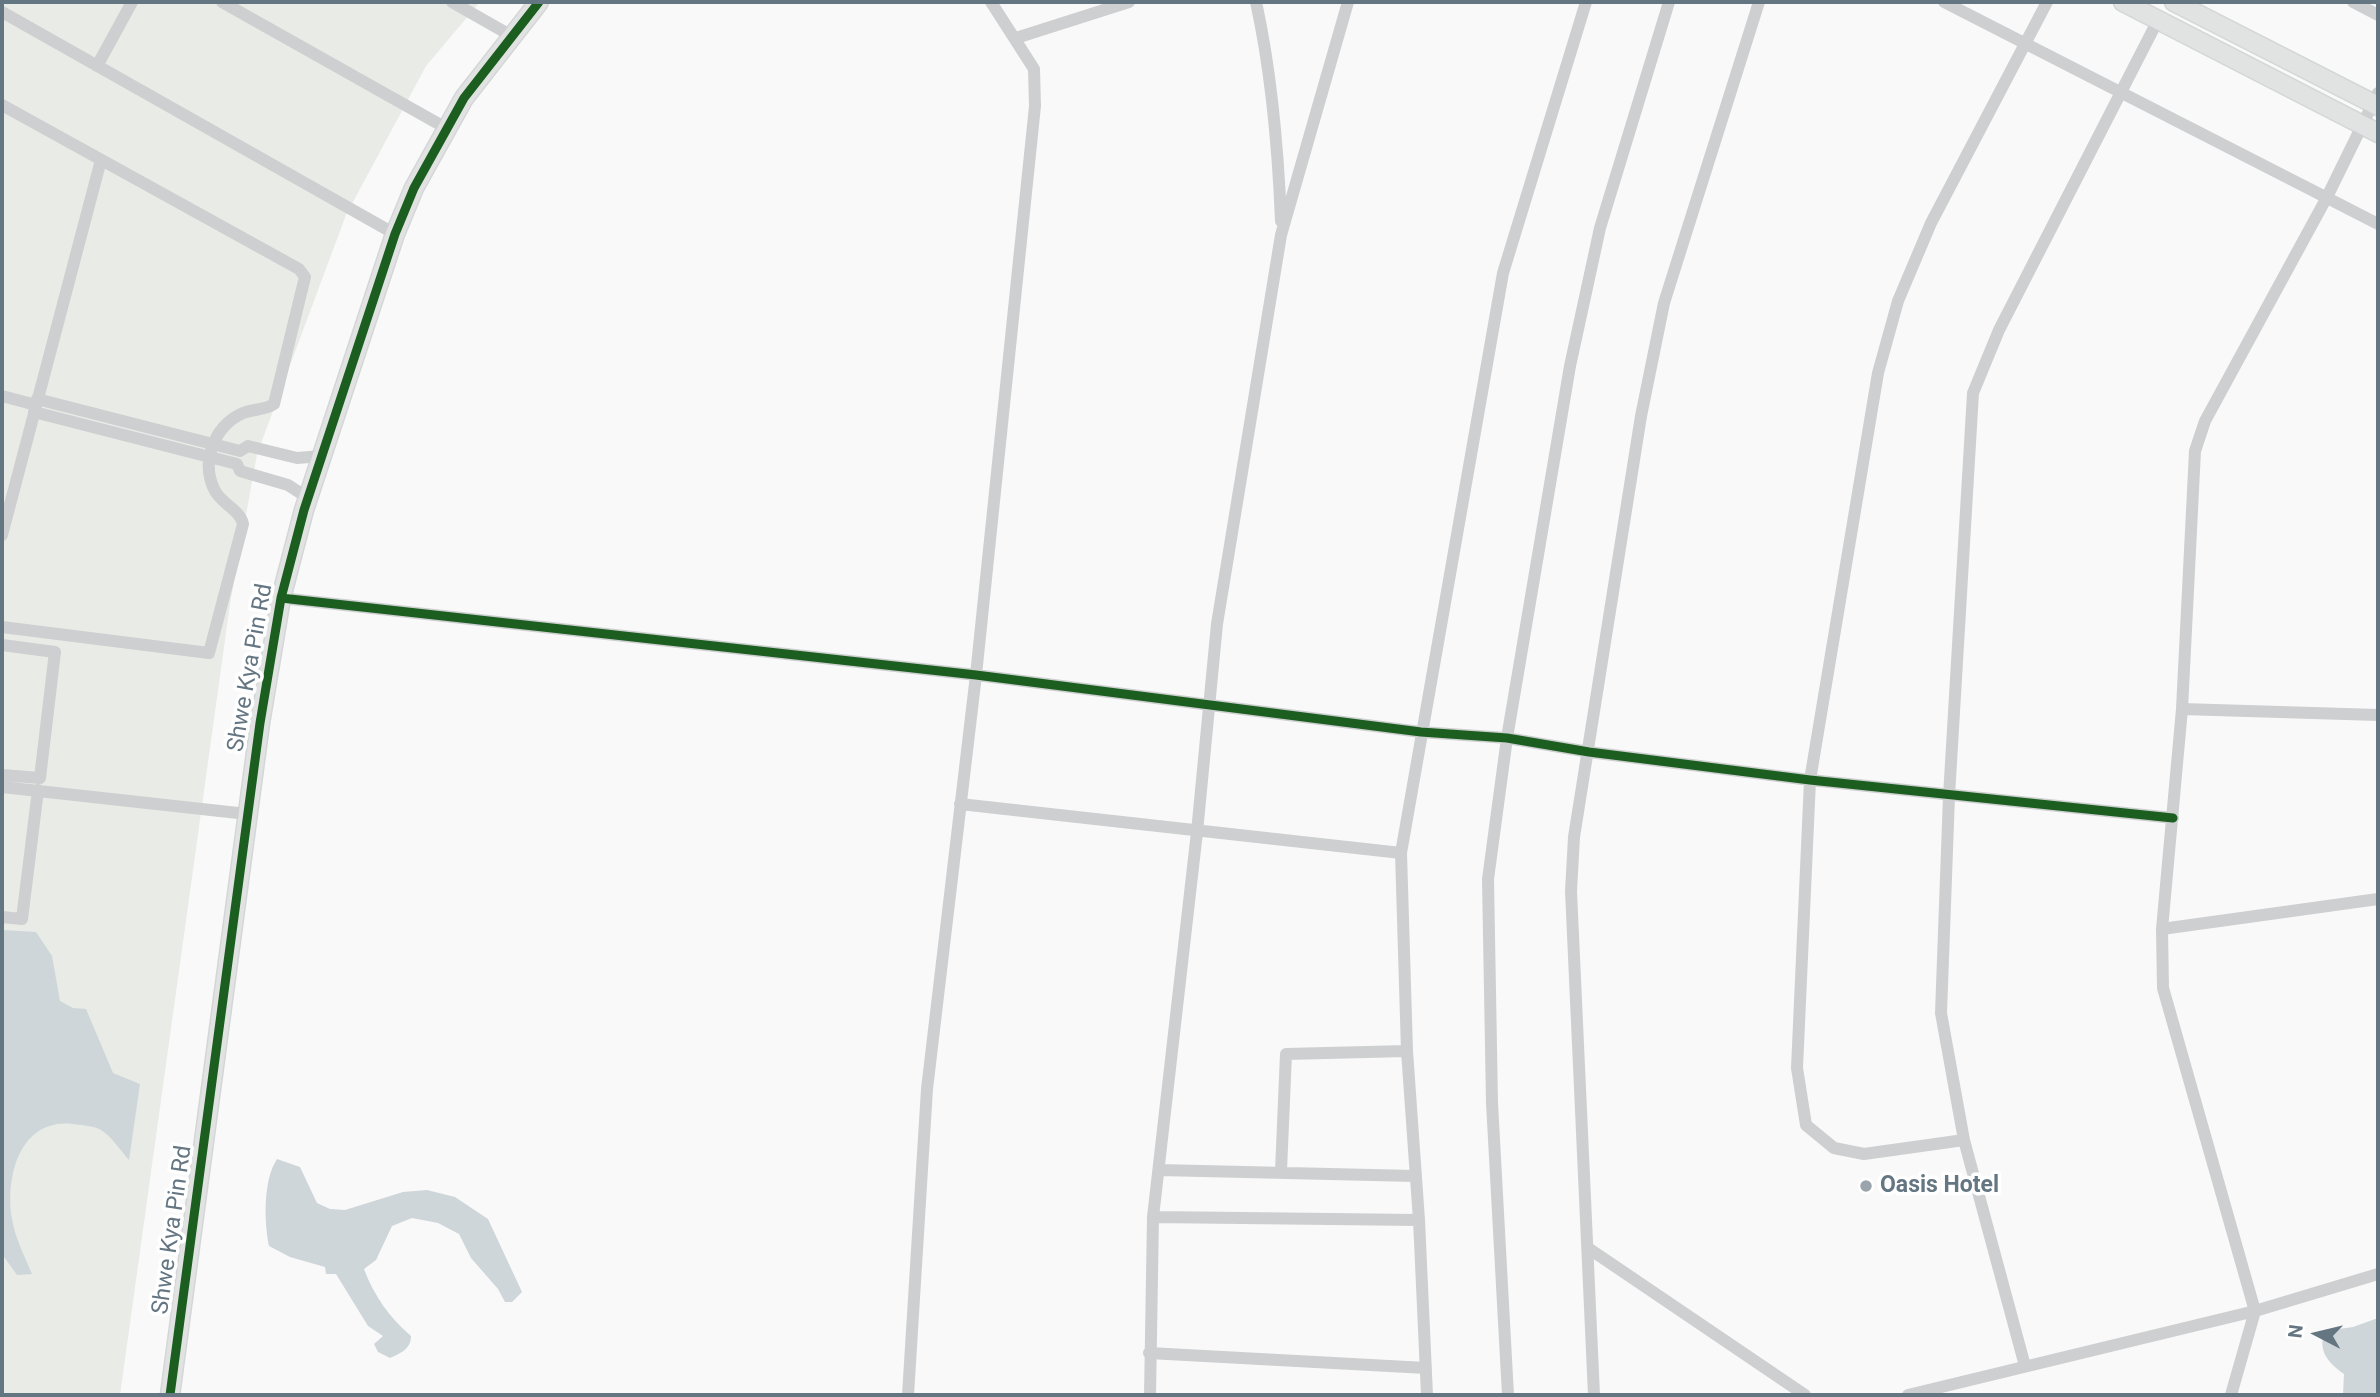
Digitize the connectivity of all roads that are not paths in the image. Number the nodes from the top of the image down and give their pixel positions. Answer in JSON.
{"nodes":[{"id":1,"x":132,"y":2,"type":"edge"},
{"id":2,"x":222,"y":2,"type":"edge"},
{"id":3,"x":452,"y":2,"type":"edge"},
{"id":4,"x":539,"y":2,"type":"edge"},
{"id":5,"x":991,"y":2,"type":"edge"},
{"id":6,"x":1129,"y":2,"type":"edge"},
{"id":7,"x":1256,"y":2,"type":"edge"},
{"id":8,"x":1348,"y":2,"type":"edge"},
{"id":9,"x":1586,"y":2,"type":"edge"},
{"id":10,"x":1669,"y":2,"type":"edge"},
{"id":11,"x":1759,"y":2,"type":"edge"},
{"id":12,"x":1944,"y":2,"type":"edge"},
{"id":13,"x":2047,"y":2,"type":"edge"},
{"id":14,"x":2123,"y":2,"type":"edge"},
{"id":15,"x":2175,"y":2,"type":"edge"},
{"id":16,"x":2353,"y":2,"type":"edge"},
{"id":17,"x":2,"y":12,"type":"edge"},
{"id":18,"x":2378,"y":15,"type":"edge"},
{"id":19,"x":2158,"y":20,"type":"junction"},
{"id":20,"x":510,"y":35,"type":"junction"},
{"id":21,"x":1016,"y":38,"type":"junction"},
{"id":22,"x":2025,"y":44,"type":"junction"},
{"id":23,"x":97,"y":66,"type":"junction"},
{"id":24,"x":2119,"y":93,"type":"junction"},
{"id":25,"x":2376,"y":101,"type":"edge"},
{"id":26,"x":2,"y":105,"type":"edge"},
{"id":27,"x":2360,"y":124,"type":"junction"},
{"id":28,"x":446,"y":128,"type":"junction"},
{"id":29,"x":2378,"y":133,"type":"edge"},
{"id":30,"x":101,"y":160,"type":"junction"},
{"id":31,"x":2327,"y":197,"type":"junction"},
{"id":32,"x":2378,"y":224,"type":"edge"},
{"id":33,"x":395,"y":234,"type":"junction"},
{"id":34,"x":1281,"y":235,"type":"junction"},
{"id":35,"x":2,"y":396,"type":"edge"},
{"id":36,"x":36,"y":406,"type":"junction"},
{"id":37,"x":211,"y":451,"type":"junction"},
{"id":38,"x":322,"y":456,"type":"junction"},
{"id":39,"x":308,"y":498,"type":"junction"},
{"id":40,"x":2,"y":535,"type":"edge"},
{"id":41,"x":281,"y":598,"type":"junction"},
{"id":42,"x":2,"y":627,"type":"edge"},
{"id":43,"x":2,"y":645,"type":"edge"},
{"id":44,"x":976,"y":675,"type":"junction"},
{"id":45,"x":1209,"y":706,"type":"junction"},
{"id":46,"x":2182,"y":709,"type":"junction"},
{"id":47,"x":2378,"y":715,"type":"edge"},
{"id":48,"x":1422,"y":732,"type":"junction"},
{"id":49,"x":1507,"y":738,"type":"junction"},
{"id":50,"x":1589,"y":752,"type":"junction"},
{"id":51,"x":2,"y":775,"type":"edge"},
{"id":52,"x":1810,"y":780,"type":"junction"},
{"id":53,"x":39,"y":784,"type":"junction"},
{"id":54,"x":2,"y":787,"type":"edge"},
{"id":55,"x":1949,"y":796,"type":"junction"},
{"id":56,"x":960,"y":804,"type":"junction"},
{"id":57,"x":247,"y":814,"type":"junction"},
{"id":58,"x":2173,"y":818,"type":"junction"},
{"id":59,"x":1197,"y":832,"type":"junction"},
{"id":60,"x":1401,"y":853,"type":"junction"},
{"id":61,"x":2378,"y":899,"type":"edge"},
{"id":62,"x":2,"y":917,"type":"edge"},
{"id":63,"x":2162,"y":929,"type":"junction"},
{"id":64,"x":1407,"y":1051,"type":"junction"},
{"id":65,"x":1964,"y":1140,"type":"junction"},
{"id":66,"x":1160,"y":1170,"type":"junction"},
{"id":67,"x":1281,"y":1171,"type":"junction"},
{"id":68,"x":1415,"y":1176,"type":"junction"},
{"id":69,"x":1153,"y":1217,"type":"junction"},
{"id":70,"x":1419,"y":1220,"type":"junction"},
{"id":71,"x":1588,"y":1248,"type":"junction"},
{"id":72,"x":2378,"y":1274,"type":"edge"},
{"id":73,"x":2255,"y":1311,"type":"junction"},
{"id":74,"x":1149,"y":1353,"type":"junction"},
{"id":75,"x":2025,"y":1366,"type":"junction"},
{"id":76,"x":1426,"y":1368,"type":"junction"},
{"id":77,"x":170,"y":1395,"type":"edge"},
{"id":78,"x":908,"y":1395,"type":"edge"},
{"id":79,"x":1150,"y":1395,"type":"edge"},
{"id":80,"x":1427,"y":1395,"type":"edge"},
{"id":81,"x":1508,"y":1395,"type":"edge"},
{"id":82,"x":1594,"y":1395,"type":"edge"},
{"id":83,"x":1805,"y":1395,"type":"edge"},
{"id":84,"x":1908,"y":1395,"type":"edge"},
{"id":85,"x":2231,"y":1395,"type":"edge"}],
"edges":[{"from":1,"to":23,"type":"street"},
{"from":2,"to":28,"type":"street"},
{"from":3,"to":20,"type":"street"},
{"from":4,"to":20,"type":"street","name":"Shwe Kya Pin Rd"},
{"from":5,"to":21,"type":"street"},
{"from":6,"to":21,"type":"street"},
{"from":7,"to":34,"type":"street"},
{"from":8,"to":34,"type":"street"},
{"from":9,"to":48,"type":"street"},
{"from":10,"to":49,"type":"street"},
{"from":11,"to":50,"type":"street"},
{"from":12,"to":22,"type":"street"},
{"from":13,"to":22,"type":"street"},
{"from":14,"to":19,"type":"street"},
{"from":15,"to":25,"type":"street"},
{"from":16,"to":18,"type":"street"},
{"from":17,"to":23,"type":"street"},
{"from":19,"to":24,"type":"street"},
{"from":19,"to":27,"type":"street"},
{"from":20,"to":28,"type":"street","name":"Shwe Kya Pin Rd"},
{"from":21,"to":44,"type":"street"},
{"from":22,"to":24,"type":"street"},
{"from":22,"to":52,"type":"street"},
{"from":23,"to":33,"type":"street"},
{"from":24,"to":31,"type":"street"},
{"from":24,"to":55,"type":"street"},
{"from":25,"to":27,"type":"street"},
{"from":26,"to":30,"type":"street"},
{"from":27,"to":29,"type":"street"},
{"from":27,"to":31,"type":"street"},
{"from":28,"to":33,"type":"street","name":"Shwe Kya Pin Rd"},
{"from":30,"to":36,"type":"street"},
{"from":30,"to":37,"type":"street"},
{"from":31,"to":32,"type":"street"},
{"from":31,"to":46,"type":"street"},
{"from":33,"to":38,"type":"street","name":"Shwe Kya Pin Rd"},
{"from":34,"to":45,"type":"street"},
{"from":35,"to":36,"type":"street"},
{"from":36,"to":37,"type":"street"},
{"from":36,"to":40,"type":"street"},
{"from":37,"to":38,"type":"street"},
{"from":37,"to":39,"type":"street"},
{"from":37,"to":42,"type":"street"},
{"from":38,"to":39,"type":"street","name":"Shwe Kya Pin Rd"},
{"from":39,"to":41,"type":"street","name":"Shwe Kya Pin Rd"},
{"from":41,"to":44,"type":"street"},
{"from":41,"to":57,"type":"street","name":"Shwe Kya Pin Rd"},
{"from":43,"to":53,"type":"street"},
{"from":44,"to":45,"type":"street"},
{"from":44,"to":56,"type":"street"},
{"from":45,"to":48,"type":"street"},
{"from":45,"to":59,"type":"street"},
{"from":46,"to":47,"type":"street"},
{"from":46,"to":58,"type":"street"},
{"from":48,"to":49,"type":"street"},
{"from":48,"to":60,"type":"street"},
{"from":49,"to":50,"type":"street"},
{"from":49,"to":81,"type":"street"},
{"from":50,"to":52,"type":"street"},
{"from":50,"to":71,"type":"street"},
{"from":51,"to":53,"type":"street"},
{"from":52,"to":55,"type":"street"},
{"from":52,"to":65,"type":"street"},
{"from":53,"to":54,"type":"street"},
{"from":53,"to":57,"type":"street"},
{"from":53,"to":62,"type":"street"},
{"from":55,"to":58,"type":"street"},
{"from":55,"to":65,"type":"street"},
{"from":56,"to":59,"type":"street"},
{"from":56,"to":78,"type":"street"},
{"from":57,"to":77,"type":"street","name":"Shwe Kya Pin Rd"},
{"from":58,"to":63,"type":"street"},
{"from":59,"to":60,"type":"street"},
{"from":59,"to":66,"type":"street"},
{"from":60,"to":64,"type":"street"},
{"from":61,"to":63,"type":"street"},
{"from":63,"to":73,"type":"street"},
{"from":64,"to":67,"type":"street"},
{"from":64,"to":68,"type":"street"},
{"from":65,"to":75,"type":"street"},
{"from":66,"to":67,"type":"street"},
{"from":66,"to":69,"type":"street"},
{"from":67,"to":68,"type":"street"},
{"from":68,"to":70,"type":"street"},
{"from":69,"to":70,"type":"street"},
{"from":69,"to":74,"type":"street"},
{"from":70,"to":76,"type":"street"},
{"from":71,"to":82,"type":"street"},
{"from":71,"to":83,"type":"street"},
{"from":72,"to":73,"type":"street"},
{"from":73,"to":75,"type":"street"},
{"from":73,"to":85,"type":"street"},
{"from":74,"to":76,"type":"street"},
{"from":74,"to":79,"type":"street"},
{"from":75,"to":84,"type":"street"},
{"from":76,"to":80,"type":"street"}]}
